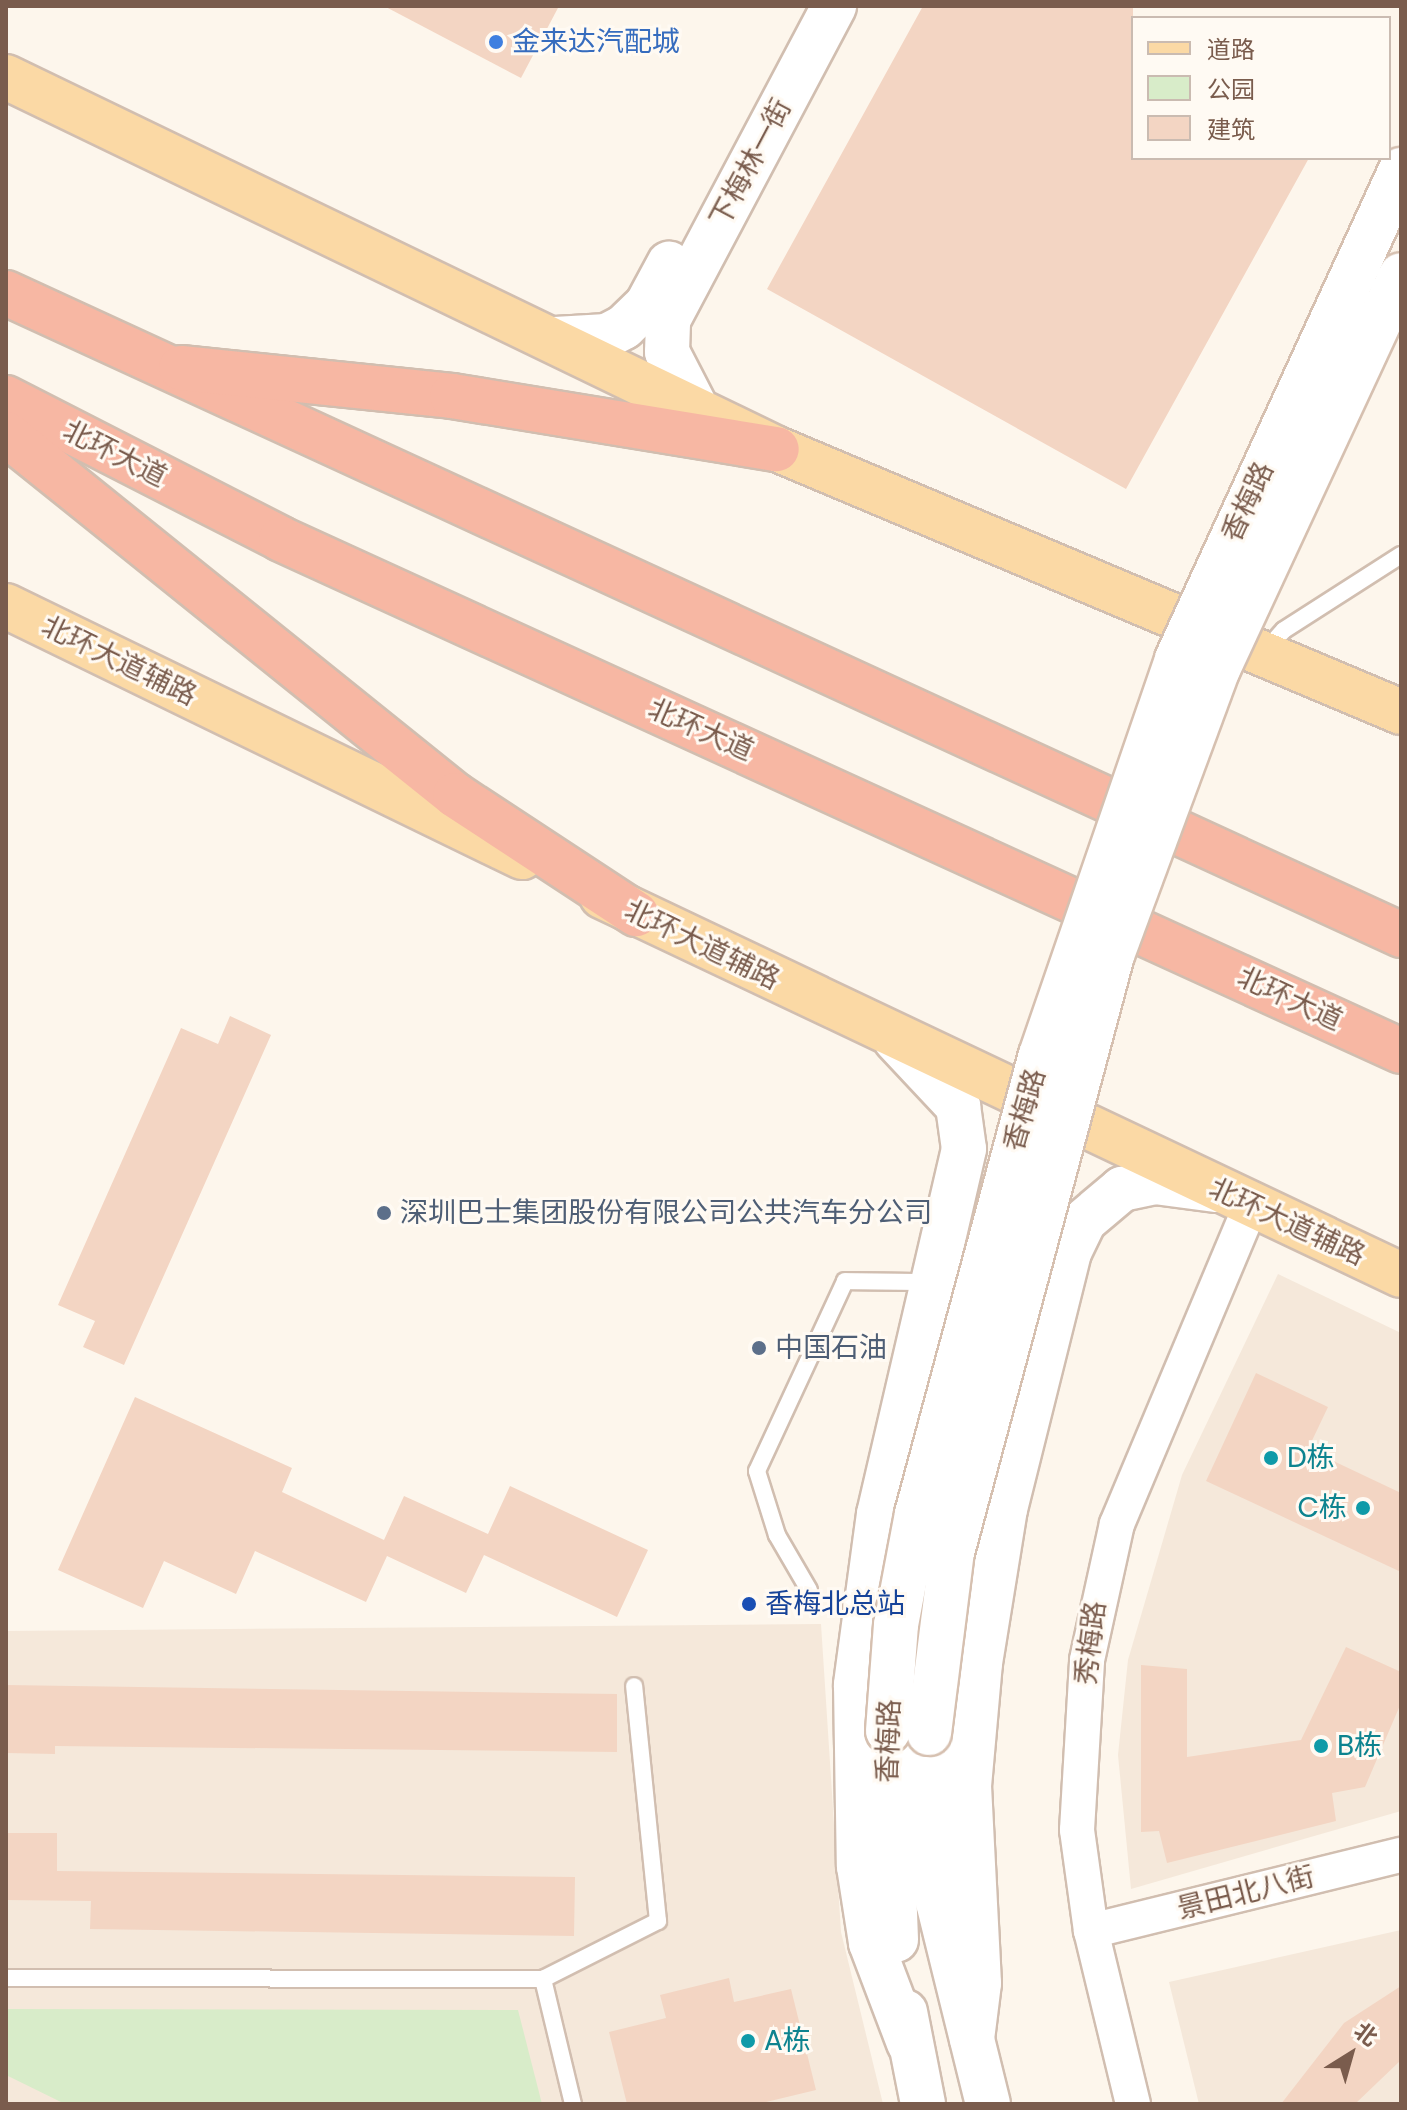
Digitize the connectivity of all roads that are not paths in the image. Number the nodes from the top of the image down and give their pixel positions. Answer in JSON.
{"nodes":[{"id":1,"x":808,"y":6,"type":"edge"},
{"id":2,"x":834,"y":6,"type":"edge"},
{"id":3,"x":6,"y":77,"type":"edge"},
{"id":4,"x":1401,"y":170,"type":"edge"},
{"id":5,"x":1401,"y":275,"type":"edge"},
{"id":6,"x":6,"y":276,"type":"edge"},
{"id":7,"x":24,"y":303,"type":"edge"},
{"id":8,"x":658,"y":312,"type":"junction"},
{"id":9,"x":555,"y":339,"type":"junction"},
{"id":10,"x":149,"y":365,"type":"junction"},
{"id":11,"x":6,"y":398,"type":"edge"},
{"id":12,"x":697,"y":410,"type":"junction"},
{"id":13,"x":6,"y":434,"type":"edge"},
{"id":14,"x":777,"y":449,"type":"junction"},
{"id":15,"x":1401,"y":555,"type":"edge"},
{"id":16,"x":6,"y":606,"type":"edge"},
{"id":17,"x":1263,"y":654,"type":"junction"},
{"id":18,"x":1401,"y":712,"type":"edge"},
{"id":19,"x":636,"y":914,"type":"junction"},
{"id":20,"x":1401,"y":935,"type":"edge"},
{"id":21,"x":889,"y":1034,"type":"junction"},
{"id":22,"x":1401,"y":1051,"type":"edge"},
{"id":23,"x":1236,"y":1198,"type":"junction"},
{"id":24,"x":946,"y":1225,"type":"junction"},
{"id":25,"x":1069,"y":1252,"type":"junction"},
{"id":26,"x":1401,"y":1275,"type":"edge"},
{"id":27,"x":932,"y":1282,"type":"junction"},
{"id":28,"x":809,"y":1590,"type":"dead end"},
{"id":29,"x":634,"y":1686,"type":"dead end"},
{"id":30,"x":909,"y":1732,"type":"junction"},
{"id":31,"x":1401,"y":1855,"type":"edge"},
{"id":32,"x":1091,"y":1931,"type":"junction"},
{"id":33,"x":6,"y":1978,"type":"edge"},
{"id":34,"x":543,"y":1979,"type":"junction"},
{"id":35,"x":972,"y":2039,"type":"junction"},
{"id":36,"x":909,"y":2043,"type":"junction"},
{"id":37,"x":573,"y":2104,"type":"edge"},
{"id":38,"x":923,"y":2104,"type":"edge"},
{"id":39,"x":988,"y":2104,"type":"edge"},
{"id":40,"x":1133,"y":2104,"type":"edge"}],
"edges":[{"from":1,"to":8,"type":"main road","name":"下梅林一街"},
{"from":2,"to":8,"type":"main road","name":"下梅林一街"},
{"from":3,"to":9,"type":"main road"},
{"from":4,"to":30,"type":"main road","name":"香梅路","bridge":true},
{"from":5,"to":30,"type":"main road","name":"香梅路","bridge":true},
{"from":6,"to":7,"type":"highway"},
{"from":7,"to":10,"type":"highway"},
{"from":8,"to":9,"type":"main road"},
{"from":8,"to":12,"type":"main road"},
{"from":9,"to":12,"type":"main road"},
{"from":10,"to":14,"type":"highway"},
{"from":10,"to":20,"type":"highway"},
{"from":11,"to":22,"type":"highway","name":"北环大道"},
{"from":12,"to":14,"type":"main road"},
{"from":13,"to":19,"type":"highway"},
{"from":14,"to":17,"type":"main road"},
{"from":15,"to":17,"type":"lane"},
{"from":16,"to":19,"type":"main road","name":"北环大道辅路"},
{"from":17,"to":18,"type":"main road"},
{"from":19,"to":21,"type":"main road","name":"北环大道辅路"},
{"from":21,"to":23,"type":"main road","name":"北环大道辅路"},
{"from":21,"to":24,"type":"main road"},
{"from":23,"to":25,"type":"main road"},
{"from":23,"to":26,"type":"main road","name":"北环大道辅路"},
{"from":23,"to":32,"type":"street","name":"秀梅路"},
{"from":24,"to":25,"type":"main road"},
{"from":24,"to":27,"type":"main road"},
{"from":25,"to":35,"type":"main road"},
{"from":27,"to":28,"type":"lane"},
{"from":27,"to":36,"type":"main road"},
{"from":29,"to":34,"type":"lane"},
{"from":30,"to":35,"type":"main road","name":"香梅路"},
{"from":30,"to":36,"type":"main road","name":"香梅路"},
{"from":31,"to":32,"type":"street","name":"景田北八街"},
{"from":32,"to":40,"type":"street","name":"秀梅路"},
{"from":33,"to":34,"type":"lane"},
{"from":34,"to":37,"type":"lane"},
{"from":35,"to":39,"type":"main road","name":"香梅路"},
{"from":36,"to":38,"type":"main road","name":"香梅路"}]}
